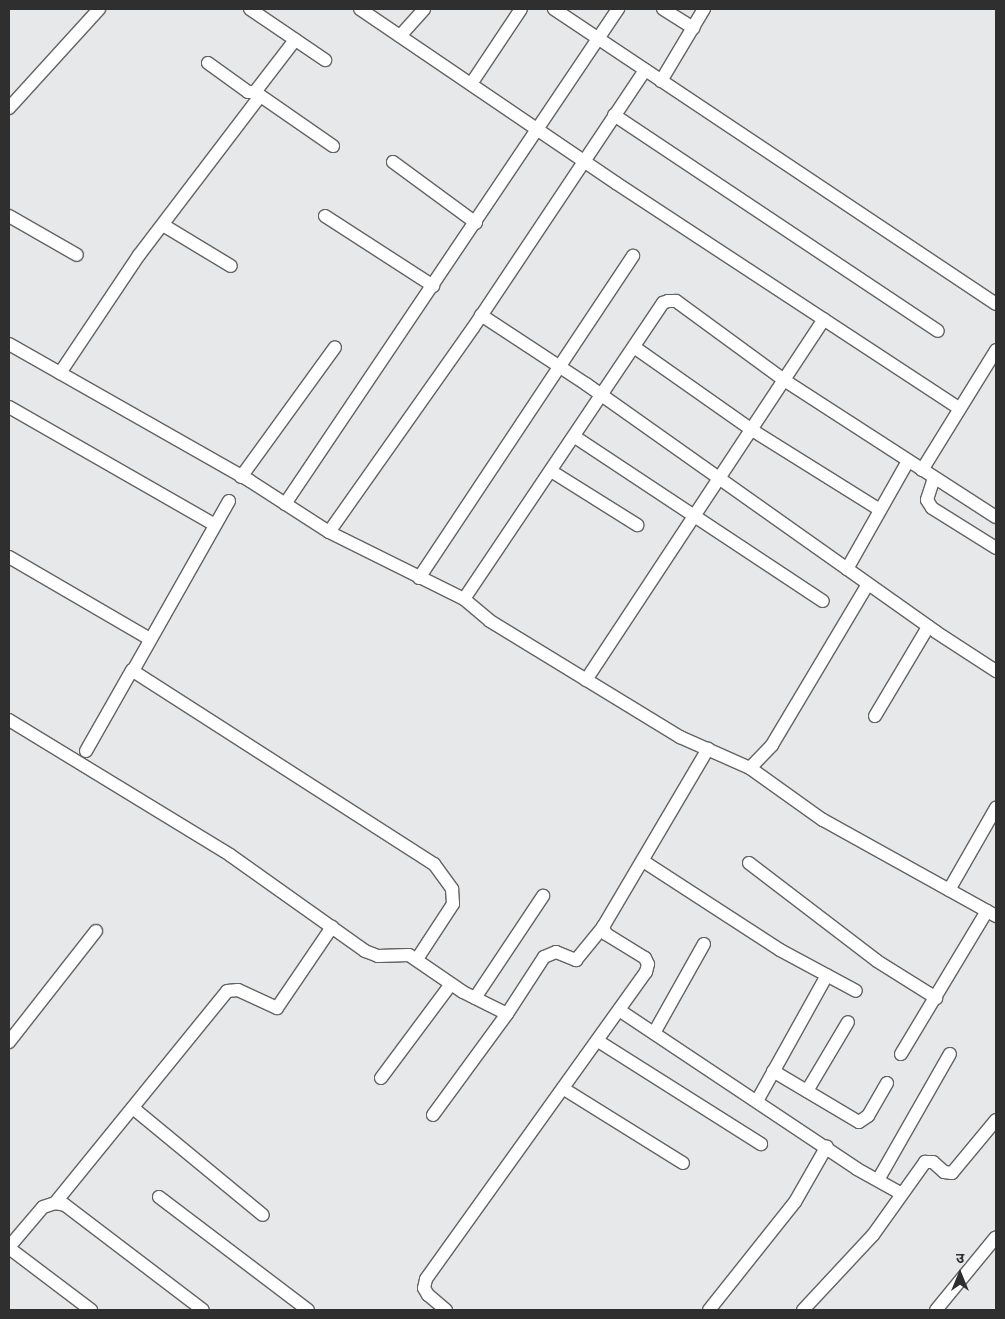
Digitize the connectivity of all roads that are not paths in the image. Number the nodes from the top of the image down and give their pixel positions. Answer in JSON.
{"nodes":[{"id":1,"x":250,"y":9,"type":"edge"},
{"id":2,"x":360,"y":9,"type":"edge"},
{"id":3,"x":424,"y":9,"type":"edge"},
{"id":4,"x":521,"y":9,"type":"edge"},
{"id":5,"x":554,"y":9,"type":"edge"},
{"id":6,"x":618,"y":9,"type":"edge"},
{"id":7,"x":664,"y":9,"type":"edge"},
{"id":8,"x":704,"y":9,"type":"edge"},
{"id":9,"x":96,"y":10,"type":"edge"},
{"id":10,"x":693,"y":28,"type":"junction"},
{"id":11,"x":400,"y":36,"type":"junction"},
{"id":12,"x":295,"y":40,"type":"junction"},
{"id":13,"x":597,"y":40,"type":"junction"},
{"id":14,"x":325,"y":60,"type":"dead end"},
{"id":15,"x":208,"y":63,"type":"dead end"},
{"id":16,"x":644,"y":70,"type":"junction"},
{"id":17,"x":661,"y":81,"type":"junction"},
{"id":18,"x":471,"y":84,"type":"junction"},
{"id":19,"x":257,"y":94,"type":"junction"},
{"id":20,"x":9,"y":108,"type":"edge"},
{"id":21,"x":614,"y":115,"type":"junction"},
{"id":22,"x":538,"y":130,"type":"junction"},
{"id":23,"x":333,"y":146,"type":"dead end"},
{"id":24,"x":582,"y":160,"type":"junction"},
{"id":25,"x":392,"y":162,"type":"dead end"},
{"id":26,"x":9,"y":216,"type":"edge"},
{"id":27,"x":325,"y":216,"type":"dead end"},
{"id":28,"x":476,"y":223,"type":"junction"},
{"id":29,"x":163,"y":225,"type":"junction"},
{"id":30,"x":77,"y":255,"type":"dead end"},
{"id":31,"x":633,"y":256,"type":"dead end"},
{"id":32,"x":231,"y":266,"type":"dead end"},
{"id":33,"x":433,"y":286,"type":"junction"},
{"id":34,"x":996,"y":304,"type":"edge"},
{"id":35,"x":481,"y":315,"type":"junction"},
{"id":36,"x":824,"y":319,"type":"junction"},
{"id":37,"x":938,"y":331,"type":"dead end"},
{"id":38,"x":9,"y":344,"type":"edge"},
{"id":39,"x":335,"y":347,"type":"dead end"},
{"id":40,"x":634,"y":347,"type":"junction"},
{"id":41,"x":996,"y":350,"type":"edge"},
{"id":42,"x":560,"y":367,"type":"junction"},
{"id":43,"x":60,"y":373,"type":"junction"},
{"id":44,"x":784,"y":380,"type":"junction"},
{"id":45,"x":602,"y":396,"type":"junction"},
{"id":46,"x":9,"y":407,"type":"edge"},
{"id":47,"x":959,"y":408,"type":"junction"},
{"id":48,"x":752,"y":430,"type":"junction"},
{"id":49,"x":574,"y":437,"type":"junction"},
{"id":50,"x":908,"y":461,"type":"junction"},
{"id":51,"x":922,"y":470,"type":"junction"},
{"id":52,"x":551,"y":471,"type":"junction"},
{"id":53,"x":241,"y":476,"type":"junction"},
{"id":54,"x":720,"y":478,"type":"junction"},
{"id":55,"x":934,"y":478,"type":"junction"},
{"id":56,"x":229,"y":501,"type":"dead end"},
{"id":57,"x":285,"y":504,"type":"junction"},
{"id":58,"x":880,"y":510,"type":"junction"},
{"id":59,"x":695,"y":516,"type":"junction"},
{"id":60,"x":996,"y":517,"type":"edge"},
{"id":61,"x":637,"y":524,"type":"dead end"},
{"id":62,"x":215,"y":525,"type":"junction"},
{"id":63,"x":329,"y":532,"type":"junction"},
{"id":64,"x":996,"y":548,"type":"edge"},
{"id":65,"x":9,"y":557,"type":"edge"},
{"id":66,"x":847,"y":569,"type":"junction"},
{"id":67,"x":419,"y":578,"type":"junction"},
{"id":68,"x":868,"y":584,"type":"junction"},
{"id":69,"x":464,"y":599,"type":"junction"},
{"id":70,"x":823,"y":601,"type":"dead end"},
{"id":71,"x":928,"y":627,"type":"junction"},
{"id":72,"x":150,"y":639,"type":"junction"},
{"id":73,"x":132,"y":670,"type":"junction"},
{"id":74,"x":996,"y":671,"type":"edge"},
{"id":75,"x":586,"y":680,"type":"junction"},
{"id":76,"x":875,"y":716,"type":"dead end"},
{"id":77,"x":9,"y":720,"type":"edge"},
{"id":78,"x":708,"y":750,"type":"junction"},
{"id":79,"x":86,"y":751,"type":"dead end"},
{"id":80,"x":750,"y":768,"type":"junction"},
{"id":81,"x":996,"y":808,"type":"edge"},
{"id":82,"x":643,"y":861,"type":"junction"},
{"id":83,"x":749,"y":863,"type":"dead end"},
{"id":84,"x":949,"y":890,"type":"junction"},
{"id":85,"x":542,"y":896,"type":"dead end"},
{"id":86,"x":992,"y":914,"type":"edge"},
{"id":87,"x":332,"y":927,"type":"junction"},
{"id":88,"x":603,"y":927,"type":"junction"},
{"id":89,"x":96,"y":931,"type":"dead end"},
{"id":90,"x":704,"y":944,"type":"dead end"},
{"id":91,"x":417,"y":959,"type":"junction"},
{"id":92,"x":826,"y":975,"type":"junction"},
{"id":93,"x":451,"y":984,"type":"junction"},
{"id":94,"x":856,"y":991,"type":"dead end"},
{"id":95,"x":475,"y":998,"type":"junction"},
{"id":96,"x":936,"y":998,"type":"junction"},
{"id":97,"x":619,"y":1010,"type":"junction"},
{"id":98,"x":507,"y":1014,"type":"junction"},
{"id":99,"x":848,"y":1022,"type":"dead end"},
{"id":100,"x":654,"y":1033,"type":"junction"},
{"id":101,"x":598,"y":1040,"type":"junction"},
{"id":102,"x":9,"y":1042,"type":"edge"},
{"id":103,"x":901,"y":1054,"type":"dead end"},
{"id":104,"x":950,"y":1054,"type":"dead end"},
{"id":105,"x":773,"y":1071,"type":"junction"},
{"id":106,"x":381,"y":1078,"type":"dead end"},
{"id":107,"x":888,"y":1084,"type":"dead end"},
{"id":108,"x":564,"y":1088,"type":"junction"},
{"id":109,"x":807,"y":1091,"type":"junction"},
{"id":110,"x":757,"y":1101,"type":"junction"},
{"id":111,"x":133,"y":1108,"type":"junction"},
{"id":112,"x":433,"y":1114,"type":"dead end"},
{"id":113,"x":996,"y":1120,"type":"edge"},
{"id":114,"x":762,"y":1144,"type":"dead end"},
{"id":115,"x":827,"y":1146,"type":"junction"},
{"id":116,"x":683,"y":1163,"type":"dead end"},
{"id":117,"x":878,"y":1180,"type":"junction"},
{"id":118,"x":902,"y":1194,"type":"junction"},
{"id":119,"x":159,"y":1197,"type":"dead end"},
{"id":120,"x":56,"y":1203,"type":"junction"},
{"id":121,"x":263,"y":1215,"type":"dead end"},
{"id":122,"x":996,"y":1237,"type":"edge"},
{"id":123,"x":9,"y":1248,"type":"edge"},
{"id":124,"x":91,"y":1310,"type":"edge"},
{"id":125,"x":203,"y":1310,"type":"edge"},
{"id":126,"x":308,"y":1310,"type":"edge"},
{"id":127,"x":446,"y":1310,"type":"edge"},
{"id":128,"x":709,"y":1310,"type":"edge"},
{"id":129,"x":803,"y":1310,"type":"edge"},
{"id":130,"x":936,"y":1310,"type":"edge"}],
"edges":[{"from":1,"to":12,"type":"street"},
{"from":2,"to":11,"type":"street"},
{"from":3,"to":11,"type":"street"},
{"from":4,"to":18,"type":"street"},
{"from":5,"to":13,"type":"street"},
{"from":6,"to":13,"type":"street"},
{"from":7,"to":10,"type":"street"},
{"from":8,"to":10,"type":"street"},
{"from":9,"to":20,"type":"street"},
{"from":10,"to":17,"type":"street"},
{"from":11,"to":18,"type":"street"},
{"from":12,"to":14,"type":"street"},
{"from":12,"to":19,"type":"street"},
{"from":13,"to":16,"type":"street"},
{"from":13,"to":22,"type":"street"},
{"from":15,"to":19,"type":"street"},
{"from":16,"to":17,"type":"street"},
{"from":16,"to":21,"type":"street"},
{"from":17,"to":34,"type":"street"},
{"from":18,"to":22,"type":"street"},
{"from":19,"to":23,"type":"street"},
{"from":19,"to":29,"type":"street"},
{"from":21,"to":24,"type":"street"},
{"from":21,"to":37,"type":"street"},
{"from":22,"to":24,"type":"street"},
{"from":22,"to":28,"type":"street"},
{"from":24,"to":35,"type":"street"},
{"from":24,"to":36,"type":"street"},
{"from":25,"to":28,"type":"street"},
{"from":26,"to":30,"type":"street"},
{"from":27,"to":33,"type":"street"},
{"from":28,"to":33,"type":"street"},
{"from":29,"to":32,"type":"street"},
{"from":29,"to":43,"type":"street"},
{"from":31,"to":42,"type":"street"},
{"from":33,"to":57,"type":"street"},
{"from":35,"to":42,"type":"street"},
{"from":35,"to":63,"type":"street"},
{"from":36,"to":44,"type":"street"},
{"from":36,"to":47,"type":"street"},
{"from":38,"to":43,"type":"street"},
{"from":39,"to":53,"type":"street"},
{"from":40,"to":44,"type":"street"},
{"from":40,"to":45,"type":"street"},
{"from":40,"to":48,"type":"street"},
{"from":41,"to":47,"type":"street"},
{"from":42,"to":45,"type":"street"},
{"from":42,"to":67,"type":"street"},
{"from":43,"to":53,"type":"street"},
{"from":44,"to":48,"type":"street"},
{"from":44,"to":50,"type":"street"},
{"from":45,"to":49,"type":"street"},
{"from":45,"to":54,"type":"street"},
{"from":46,"to":62,"type":"street"},
{"from":47,"to":51,"type":"street"},
{"from":48,"to":54,"type":"street"},
{"from":48,"to":58,"type":"street"},
{"from":49,"to":52,"type":"street"},
{"from":49,"to":59,"type":"street"},
{"from":50,"to":51,"type":"street"},
{"from":50,"to":58,"type":"street"},
{"from":51,"to":55,"type":"street"},
{"from":52,"to":61,"type":"street"},
{"from":52,"to":69,"type":"street"},
{"from":53,"to":57,"type":"street"},
{"from":54,"to":59,"type":"street"},
{"from":54,"to":66,"type":"street"},
{"from":55,"to":60,"type":"street"},
{"from":55,"to":64,"type":"street"},
{"from":56,"to":62,"type":"street"},
{"from":57,"to":63,"type":"street"},
{"from":58,"to":66,"type":"street"},
{"from":59,"to":70,"type":"street"},
{"from":59,"to":75,"type":"street"},
{"from":62,"to":72,"type":"street"},
{"from":63,"to":67,"type":"street"},
{"from":65,"to":72,"type":"street"},
{"from":66,"to":68,"type":"street"},
{"from":67,"to":69,"type":"street"},
{"from":68,"to":71,"type":"street"},
{"from":68,"to":80,"type":"street"},
{"from":69,"to":75,"type":"street"},
{"from":71,"to":74,"type":"street"},
{"from":71,"to":76,"type":"street"},
{"from":72,"to":73,"type":"street"},
{"from":73,"to":79,"type":"street"},
{"from":73,"to":91,"type":"street"},
{"from":75,"to":78,"type":"street"},
{"from":77,"to":87,"type":"street"},
{"from":78,"to":80,"type":"street"},
{"from":78,"to":82,"type":"street"},
{"from":80,"to":84,"type":"street"},
{"from":81,"to":84,"type":"street"},
{"from":82,"to":88,"type":"street"},
{"from":82,"to":92,"type":"street"},
{"from":83,"to":96,"type":"street"},
{"from":84,"to":86,"type":"street"},
{"from":85,"to":95,"type":"street"},
{"from":86,"to":96,"type":"street"},
{"from":87,"to":91,"type":"street"},
{"from":87,"to":111,"type":"street"},
{"from":88,"to":97,"type":"street"},
{"from":88,"to":98,"type":"street"},
{"from":89,"to":102,"type":"street"},
{"from":90,"to":100,"type":"street"},
{"from":91,"to":93,"type":"street"},
{"from":92,"to":94,"type":"street"},
{"from":92,"to":105,"type":"street"},
{"from":93,"to":95,"type":"street"},
{"from":93,"to":106,"type":"street"},
{"from":95,"to":98,"type":"street"},
{"from":96,"to":103,"type":"street"},
{"from":97,"to":100,"type":"street"},
{"from":97,"to":101,"type":"street"},
{"from":98,"to":112,"type":"street"},
{"from":99,"to":109,"type":"street"},
{"from":100,"to":110,"type":"street"},
{"from":101,"to":108,"type":"street"},
{"from":101,"to":114,"type":"street"},
{"from":104,"to":117,"type":"street"},
{"from":105,"to":109,"type":"street"},
{"from":105,"to":110,"type":"street"},
{"from":107,"to":109,"type":"street"},
{"from":108,"to":116,"type":"street"},
{"from":108,"to":127,"type":"street"},
{"from":110,"to":115,"type":"street"},
{"from":111,"to":120,"type":"street"},
{"from":111,"to":121,"type":"street"},
{"from":113,"to":118,"type":"street"},
{"from":115,"to":117,"type":"street"},
{"from":115,"to":128,"type":"street"},
{"from":117,"to":118,"type":"street"},
{"from":118,"to":129,"type":"street"},
{"from":119,"to":126,"type":"street"},
{"from":120,"to":123,"type":"street"},
{"from":120,"to":125,"type":"street"},
{"from":122,"to":130,"type":"street"},
{"from":123,"to":124,"type":"street"}]}
